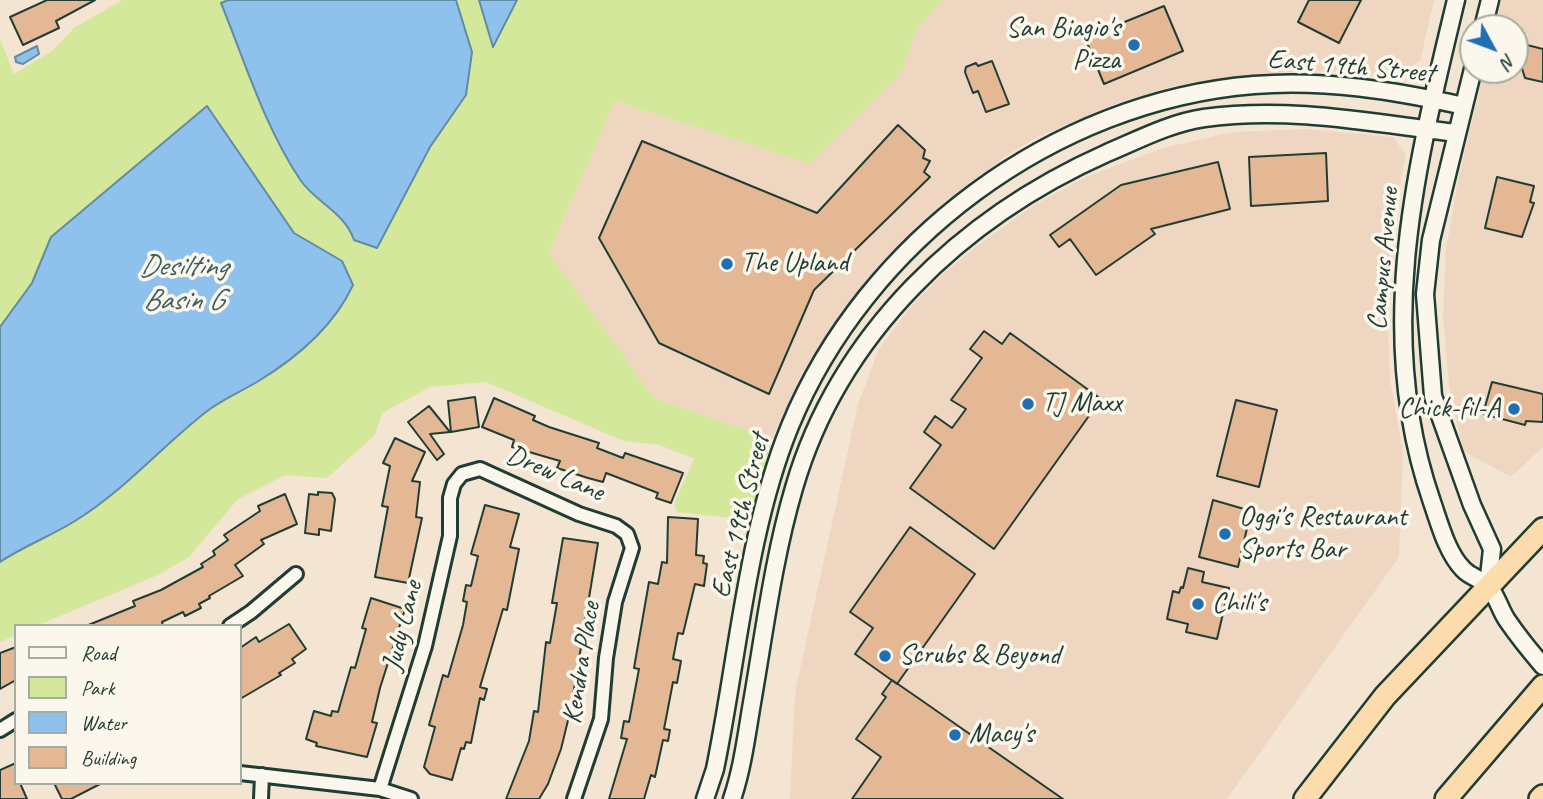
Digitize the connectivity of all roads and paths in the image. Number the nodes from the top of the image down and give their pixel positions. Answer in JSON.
{"nodes":[{"id":1,"x":1456,"y":0,"type":"edge"},
{"id":2,"x":1469,"y":84,"type":"edge"},
{"id":3,"x":1433,"y":99,"type":"junction"},
{"id":4,"x":1464,"y":106,"type":"junction"},
{"id":5,"x":1426,"y":130,"type":"junction"},
{"id":6,"x":1456,"y":133,"type":"junction"},
{"id":7,"x":462,"y":474,"type":"joint"},
{"id":8,"x":1543,"y":529,"type":"edge"},
{"id":9,"x":627,"y":534,"type":"joint"},
{"id":10,"x":296,"y":574,"type":"dead end"},
{"id":11,"x":1488,"y":586,"type":"junction"},
{"id":12,"x":233,"y":624,"type":"edge"},
{"id":13,"x":1543,"y":666,"type":"edge"},
{"id":14,"x":1543,"y":686,"type":"edge"},
{"id":15,"x":242,"y":773,"type":"edge"},
{"id":16,"x":262,"y":775,"type":"junction"},
{"id":17,"x":380,"y":789,"type":"junction"},
{"id":18,"x":261,"y":799,"type":"edge"},
{"id":19,"x":411,"y":799,"type":"edge"},
{"id":20,"x":575,"y":799,"type":"edge"},
{"id":21,"x":705,"y":799,"type":"edge"},
{"id":22,"x":732,"y":799,"type":"edge"},
{"id":23,"x":1305,"y":799,"type":"edge"},
{"id":24,"x":1446,"y":799,"type":"edge"}],
"edges":[{"from":1,"to":3,"type":"main road","name":"Campus Avenue"},
{"from":2,"to":4,"type":"main road","name":"Campus Avenue"},
{"from":3,"to":4,"type":"main road","name":"East 19th Street"},
{"from":3,"to":5,"type":"main road","name":"Campus Avenue"},
{"from":3,"to":21,"type":"main road","name":"East 19th Street"},
{"from":4,"to":6,"type":"main road","name":"Campus Avenue"},
{"from":5,"to":6,"type":"main road","name":"East 19th Street"},
{"from":5,"to":11,"type":"main road","name":"Campus Avenue"},
{"from":5,"to":22,"type":"main road","name":"East 19th Street"},
{"from":6,"to":11,"type":"main road","name":"Campus Avenue"},
{"from":7,"to":9,"type":"street","name":"Drew Lane"},
{"from":7,"to":17,"type":"street","name":"Judy Lane"},
{"from":8,"to":11,"type":"highway"},
{"from":9,"to":20,"type":"street","name":"Kendra Place"},
{"from":10,"to":12,"type":"street"},
{"from":11,"to":13,"type":"main road","name":"Campus Avenue"},
{"from":11,"to":23,"type":"highway"},
{"from":14,"to":24,"type":"highway"},
{"from":15,"to":16,"type":"street"},
{"from":16,"to":17,"type":"street"},
{"from":16,"to":18,"type":"street"},
{"from":17,"to":19,"type":"street"}]}
